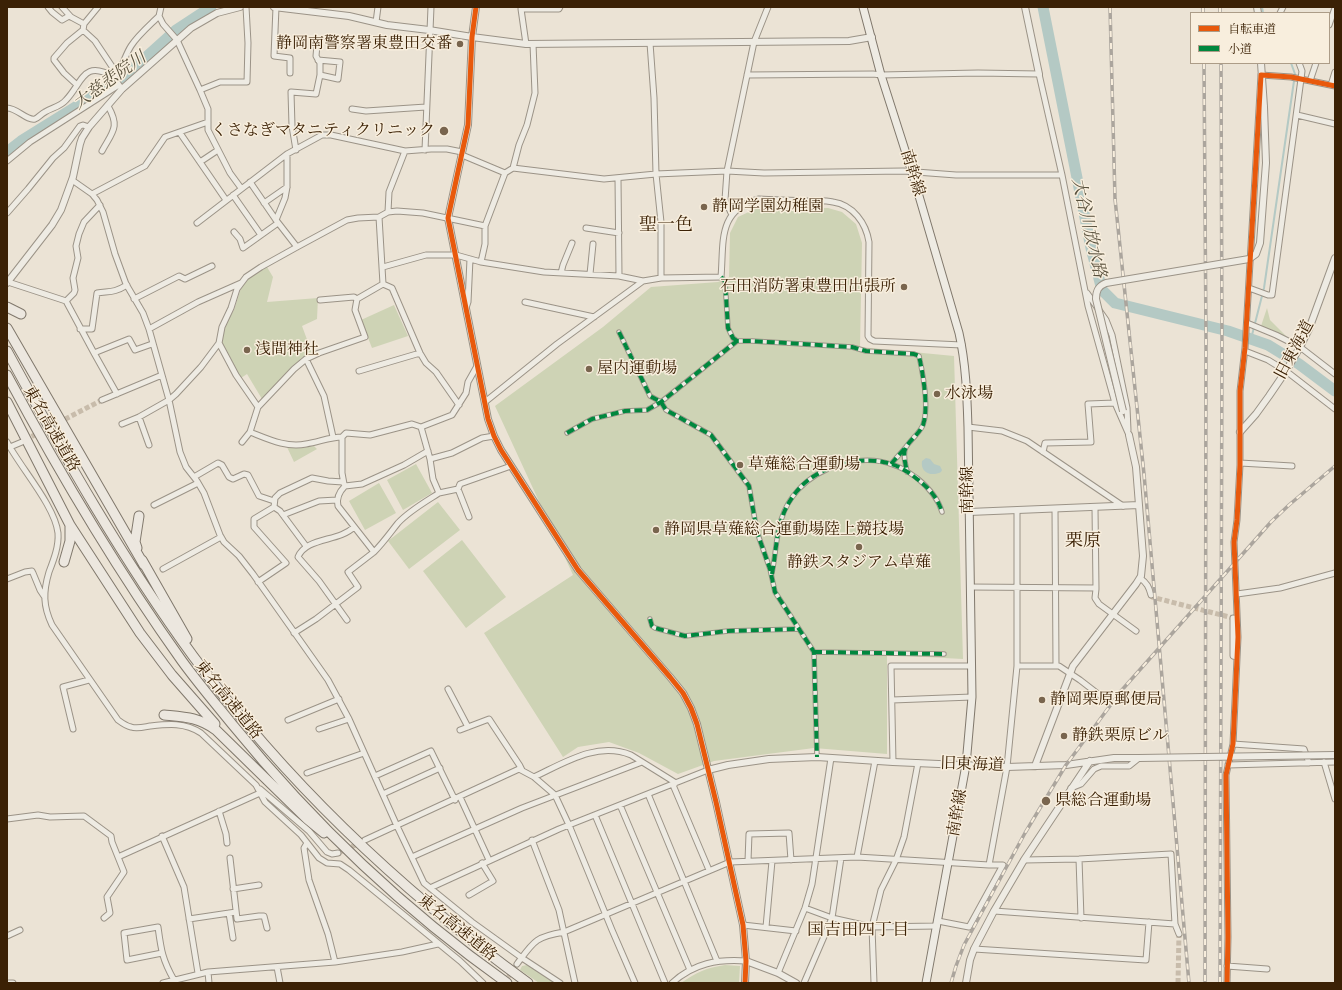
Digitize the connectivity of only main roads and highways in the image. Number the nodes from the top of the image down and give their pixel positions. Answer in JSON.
{"nodes":[{"id":1,"x":863,"y":7,"type":"edge"},
{"id":2,"x":7,"y":307,"type":"edge"},
{"id":3,"x":21,"y":314,"type":"dead end"},
{"id":4,"x":7,"y":328,"type":"edge"},
{"id":5,"x":7,"y":351,"type":"edge"},
{"id":6,"x":7,"y":375,"type":"edge"},
{"id":7,"x":7,"y":402,"type":"edge"},
{"id":8,"x":139,"y":516,"type":"dead end"},
{"id":9,"x":70,"y":525,"type":"junction"},
{"id":10,"x":64,"y":562,"type":"dead end"},
{"id":11,"x":144,"y":565,"type":"junction"},
{"id":12,"x":227,"y":700,"type":"junction"},
{"id":13,"x":164,"y":715,"type":"dead end"},
{"id":14,"x":245,"y":758,"type":"junction"},
{"id":15,"x":413,"y":910,"type":"junction"},
{"id":16,"x":506,"y":983,"type":"edge"},
{"id":17,"x":528,"y":983,"type":"edge"},
{"id":18,"x":926,"y":983,"type":"edge"}],
"edges":[{"from":1,"to":18,"type":"main road","name":"南幹線"},
{"from":2,"to":3,"type":"highway"},
{"from":4,"to":11,"type":"highway"},
{"from":5,"to":12,"type":"highway","name":"東名高速道路"},
{"from":6,"to":15,"type":"highway","name":"東名高速道路"},
{"from":7,"to":9,"type":"highway"},
{"from":8,"to":11,"type":"highway"},
{"from":9,"to":10,"type":"highway"},
{"from":9,"to":14,"type":"highway"},
{"from":11,"to":12,"type":"highway"},
{"from":12,"to":17,"type":"highway","name":"東名高速道路"},
{"from":13,"to":14,"type":"highway"},
{"from":14,"to":15,"type":"highway"},
{"from":15,"to":16,"type":"highway","name":"東名高速道路"}]}
